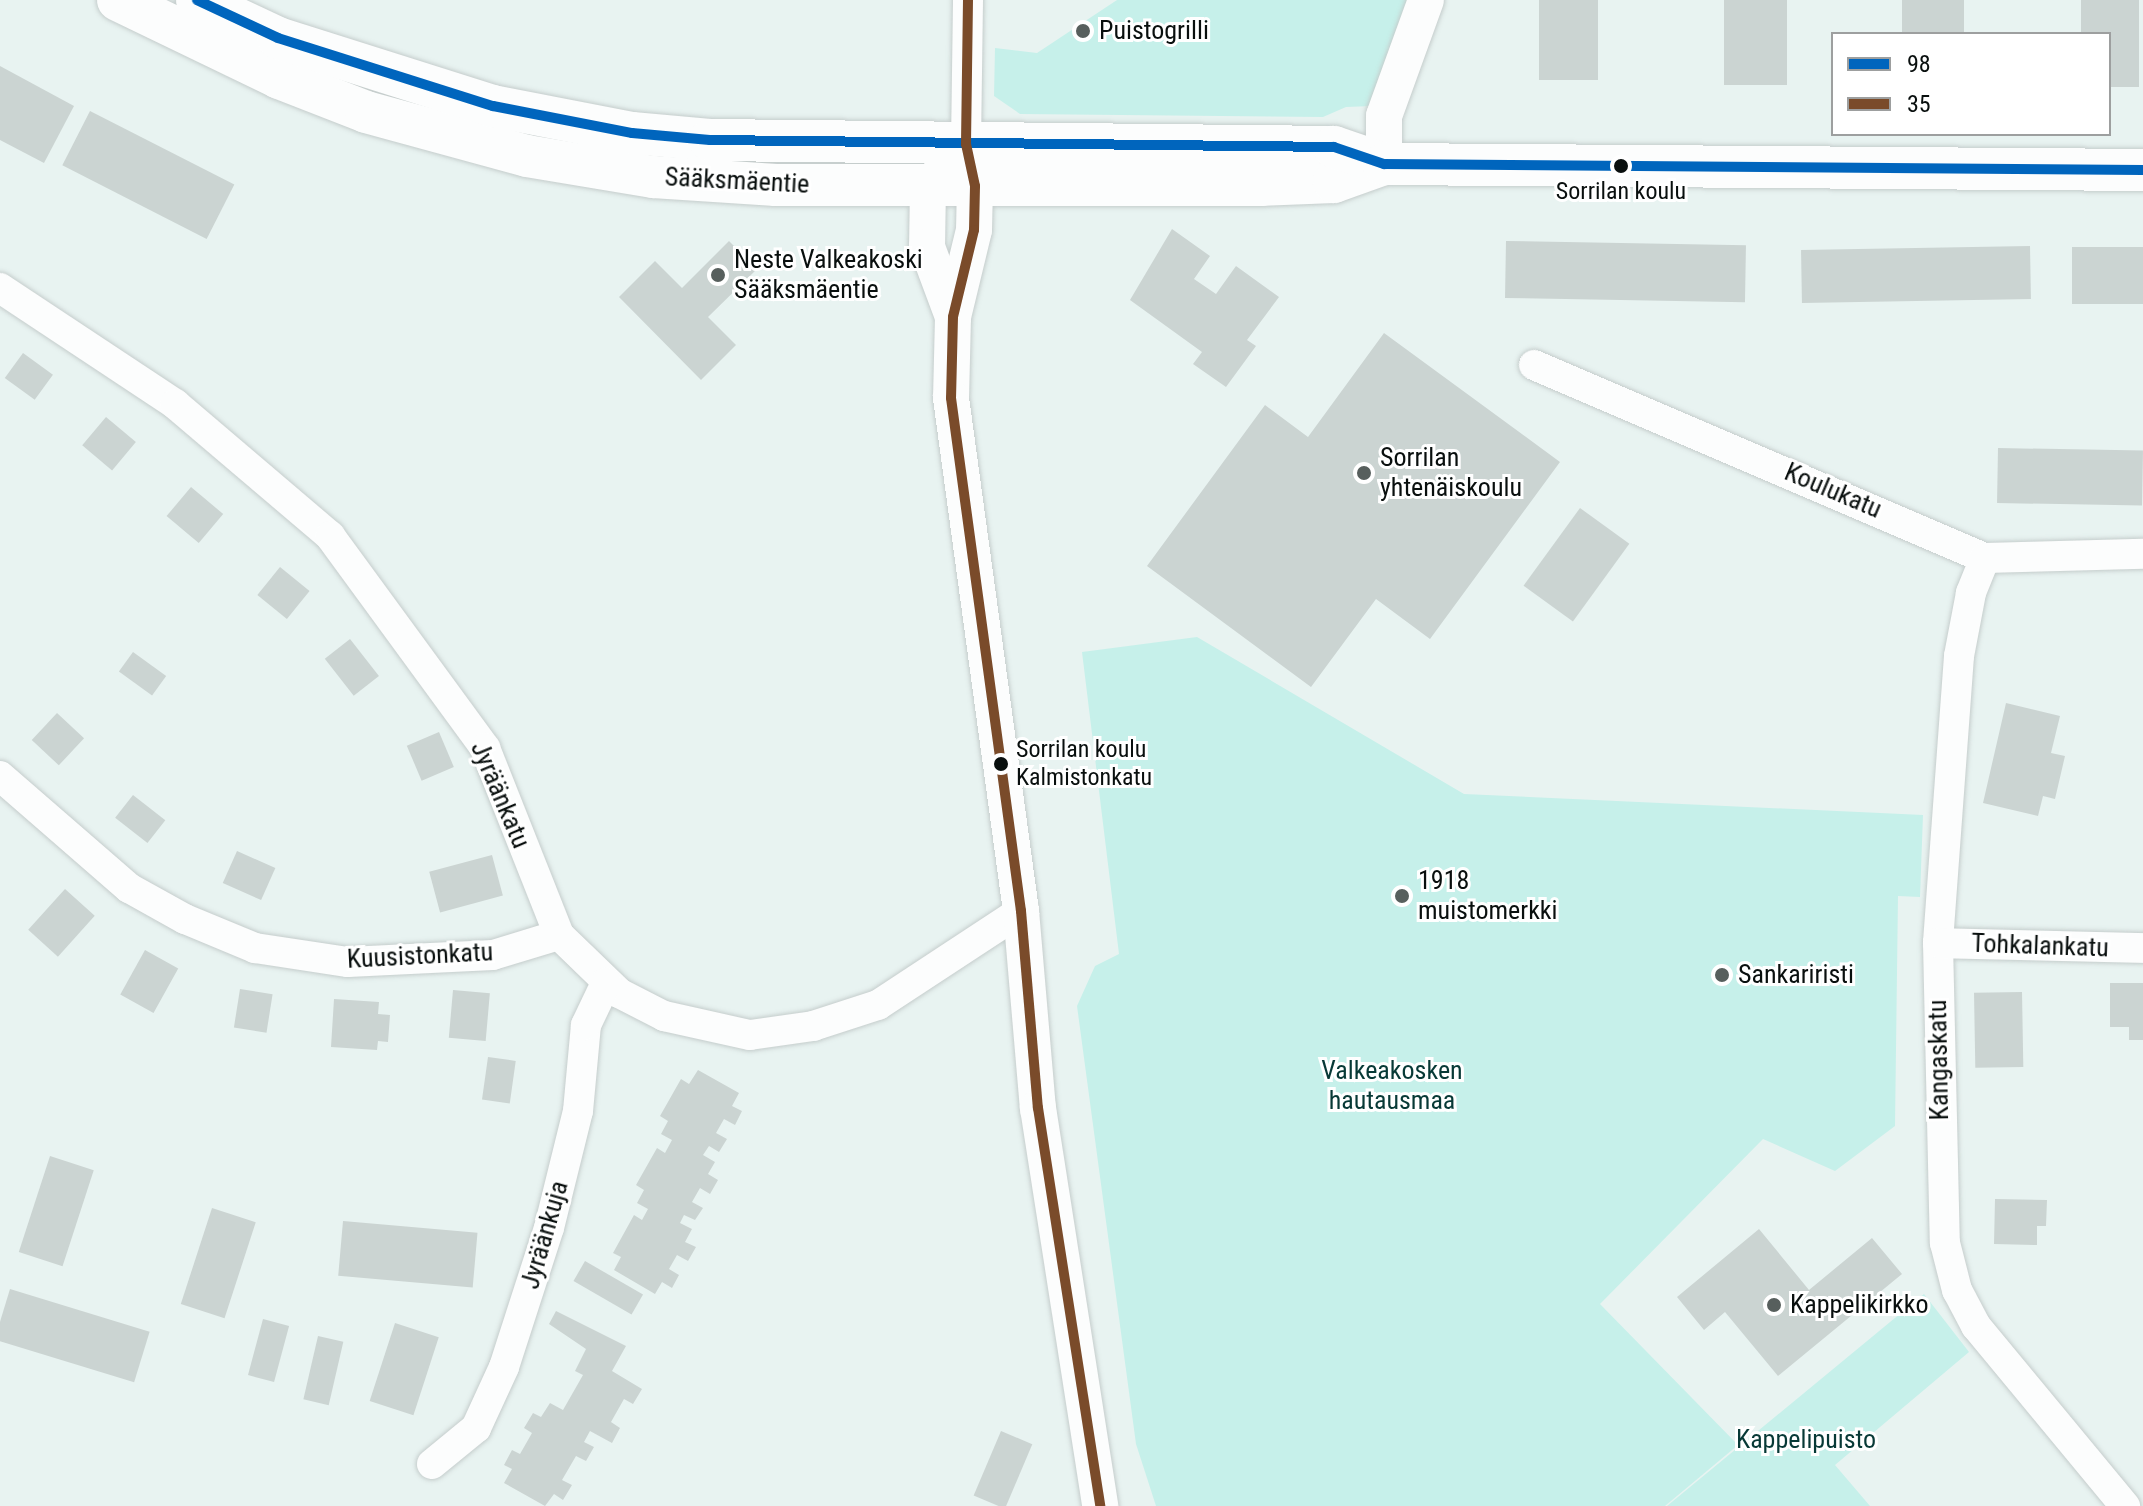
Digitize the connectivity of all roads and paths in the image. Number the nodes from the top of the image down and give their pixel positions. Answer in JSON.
{"nodes":[{"id":1,"x":118,"y":0,"type":"edge"},
{"id":2,"x":197,"y":0,"type":"edge"},
{"id":3,"x":968,"y":0,"type":"edge"},
{"id":4,"x":1426,"y":0,"type":"edge"},
{"id":5,"x":966,"y":144,"type":"junction"},
{"id":6,"x":1384,"y":164,"type":"junction"},
{"id":7,"x":2143,"y":170,"type":"edge"},
{"id":8,"x":928,"y":186,"type":"junction"},
{"id":9,"x":975,"y":186,"type":"junction"},
{"id":10,"x":0,"y":288,"type":"edge"},
{"id":11,"x":953,"y":317,"type":"junction"},
{"id":12,"x":1534,"y":365,"type":"dead end"},
{"id":13,"x":2143,"y":554,"type":"edge"},
{"id":14,"x":1985,"y":558,"type":"junction"},
{"id":15,"x":0,"y":776,"type":"edge"},
{"id":16,"x":1021,"y":911,"type":"junction"},
{"id":17,"x":559,"y":935,"type":"junction"},
{"id":18,"x":1938,"y":943,"type":"junction"},
{"id":19,"x":2143,"y":948,"type":"edge"},
{"id":20,"x":606,"y":983,"type":"junction"},
{"id":21,"x":432,"y":1464,"type":"dead end"},
{"id":22,"x":1100,"y":1506,"type":"edge"},
{"id":23,"x":2125,"y":1506,"type":"edge"}],
"edges":[{"from":1,"to":8,"type":"main road","name":"Sääksmäentie"},
{"from":2,"to":5,"type":"main road","name":"Sääksmäentie"},
{"from":3,"to":5,"type":"street"},
{"from":4,"to":6,"type":"street"},
{"from":5,"to":6,"type":"main road","name":"Sääksmäentie"},
{"from":5,"to":8,"type":"street"},
{"from":5,"to":9,"type":"street"},
{"from":6,"to":7,"type":"main road","name":"Sääksmäentie"},
{"from":6,"to":9,"type":"main road","name":"Sääksmäentie"},
{"from":8,"to":9,"type":"main road","name":"Sääksmäentie"},
{"from":8,"to":11,"type":"street"},
{"from":9,"to":11,"type":"street"},
{"from":10,"to":17,"type":"street","name":"Jyräänkatu"},
{"from":11,"to":16,"type":"street"},
{"from":12,"to":14,"type":"street","name":"Koulukatu"},
{"from":13,"to":14,"type":"street","name":"Koulukatu"},
{"from":14,"to":18,"type":"street","name":"Kangaskatu"},
{"from":15,"to":17,"type":"street","name":"Kuusistonkatu"},
{"from":16,"to":20,"type":"street","name":"Jyräänkatu"},
{"from":16,"to":22,"type":"street"},
{"from":17,"to":20,"type":"street","name":"Jyräänkatu"},
{"from":18,"to":19,"type":"street","name":"Tohkalankatu"},
{"from":18,"to":23,"type":"street","name":"Kangaskatu"},
{"from":20,"to":21,"type":"street","name":"Jyräänkuja"}]}
